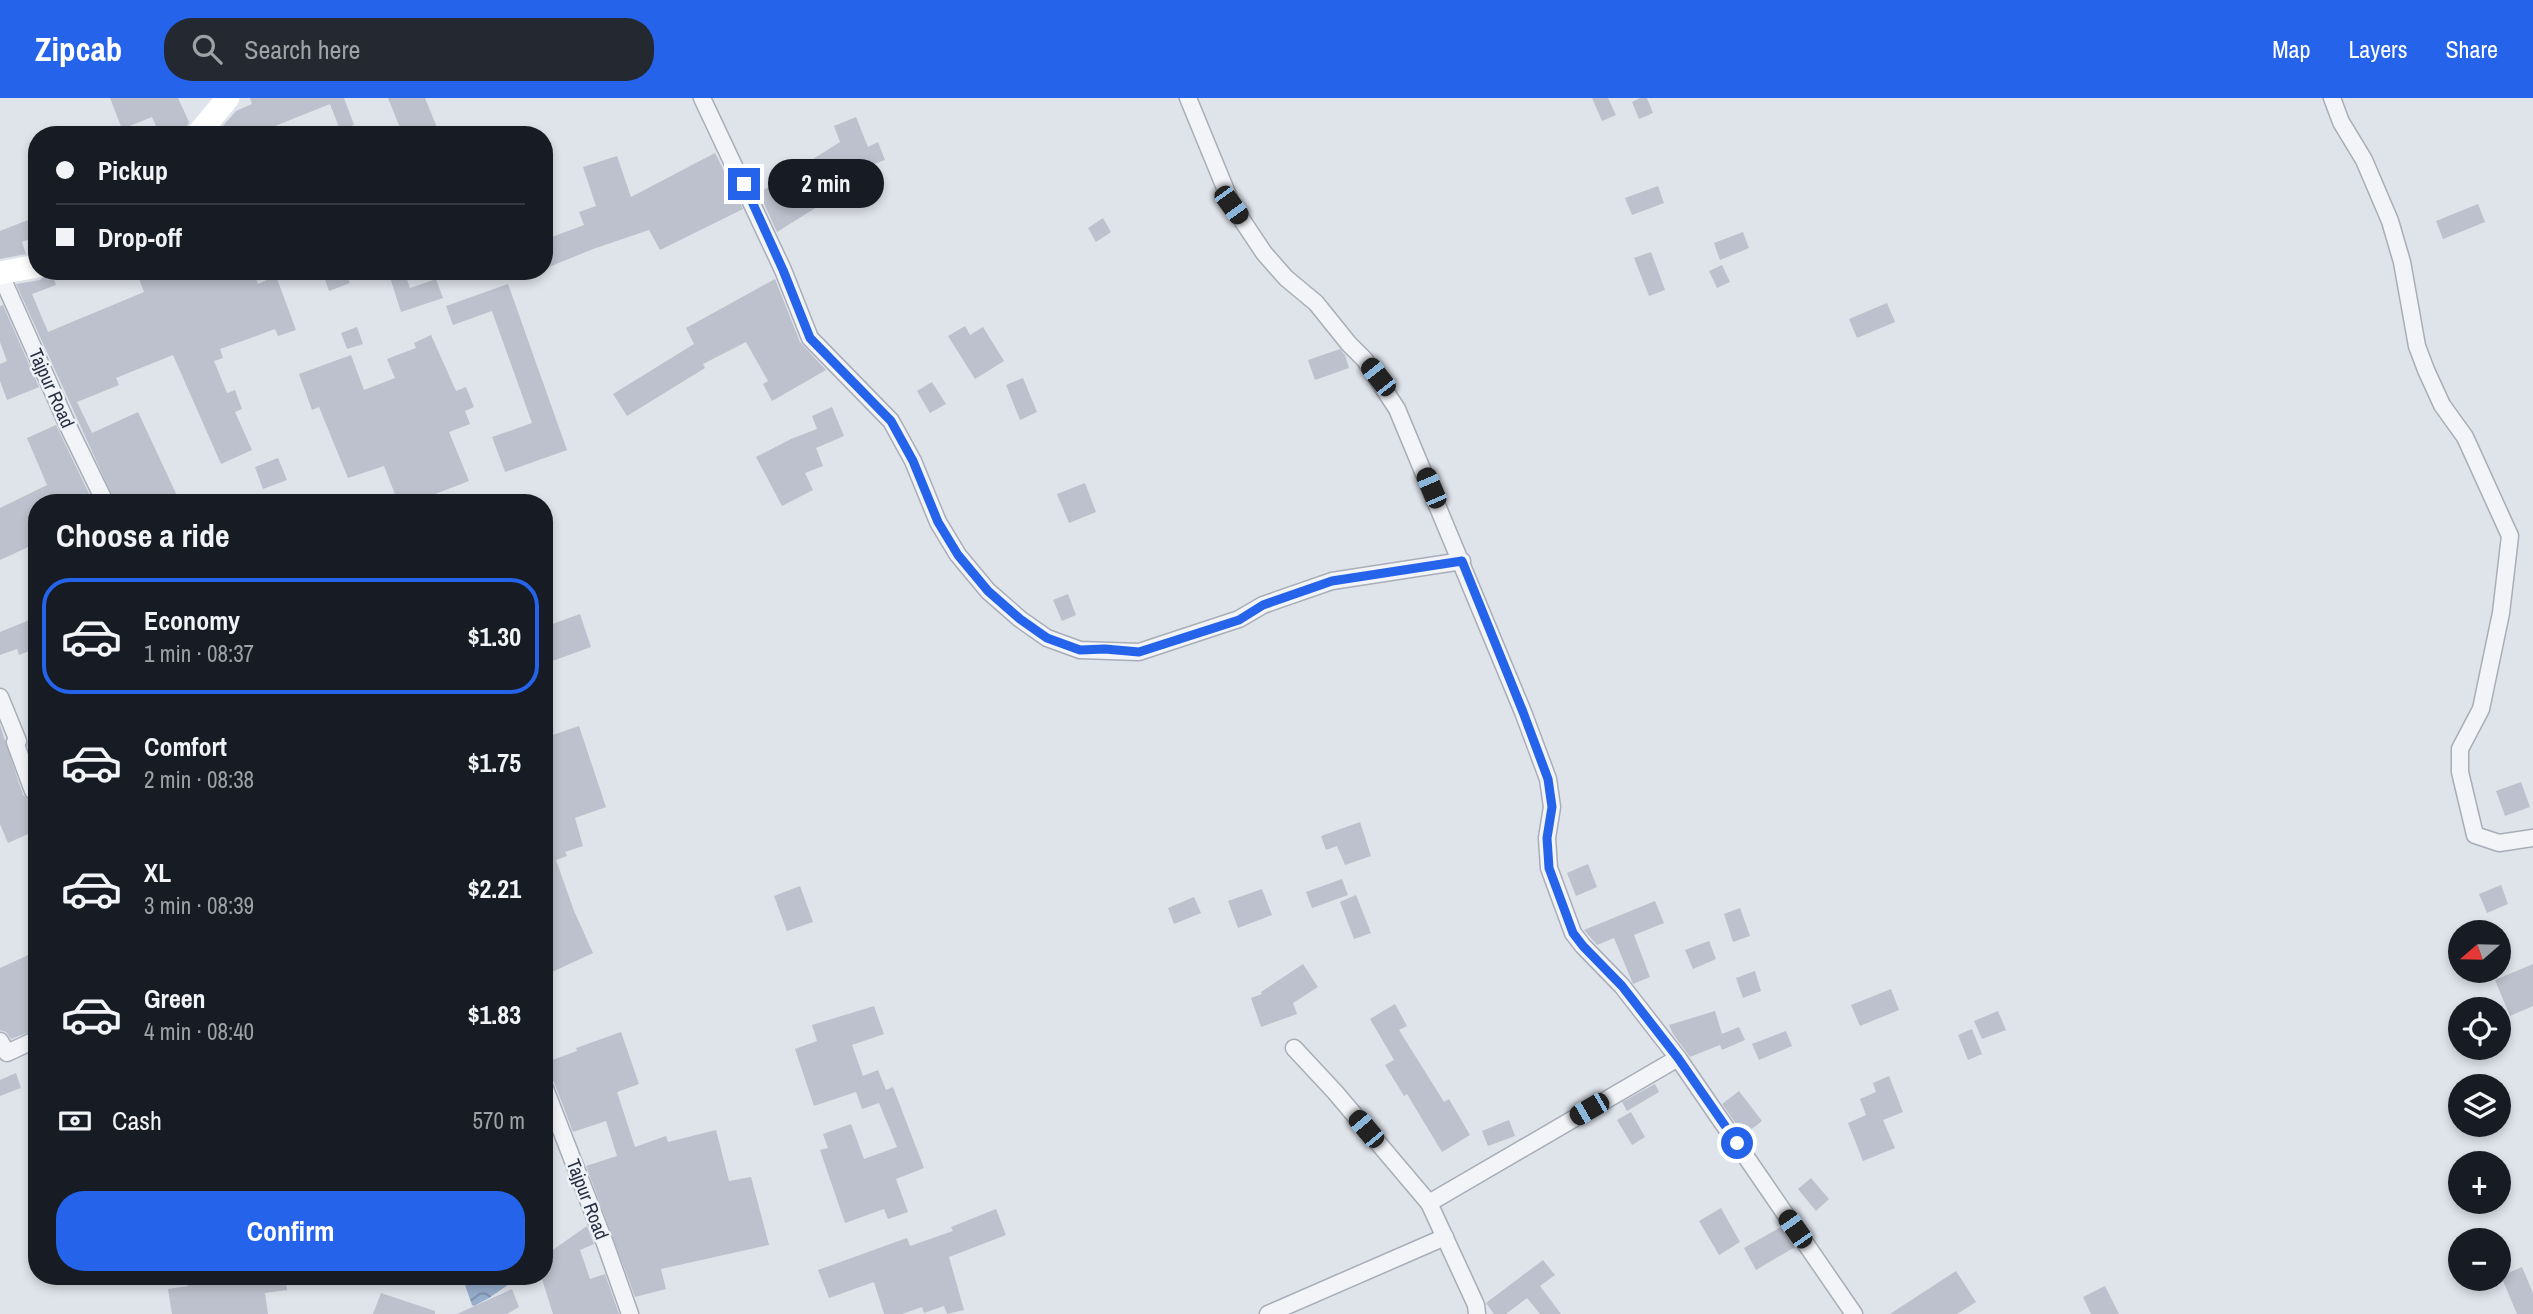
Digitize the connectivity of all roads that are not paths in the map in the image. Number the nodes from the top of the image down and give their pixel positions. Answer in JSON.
{"nodes":[{"id":1,"x":228,"y":98,"type":"edge"},
{"id":2,"x":702,"y":98,"type":"edge"},
{"id":3,"x":1188,"y":98,"type":"edge"},
{"id":4,"x":2332,"y":98,"type":"edge"},
{"id":5,"x":205,"y":126,"type":"edge"},
{"id":6,"x":28,"y":268,"type":"edge"},
{"id":7,"x":0,"y":273,"type":"edge"},
{"id":8,"x":101,"y":494,"type":"edge"},
{"id":9,"x":1462,"y":561,"type":"junction"},
{"id":10,"x":0,"y":697,"type":"edge"},
{"id":11,"x":28,"y":777,"type":"edge"},
{"id":12,"x":2533,"y":838,"type":"edge"},
{"id":13,"x":0,"y":1041,"type":"edge"},
{"id":14,"x":28,"y":1044,"type":"edge"},
{"id":15,"x":1294,"y":1048,"type":"dead end"},
{"id":16,"x":1678,"y":1058,"type":"junction"},
{"id":17,"x":553,"y":1109,"type":"edge"},
{"id":18,"x":1429,"y":1203,"type":"junction"},
{"id":19,"x":1445,"y":1237,"type":"junction"},
{"id":20,"x":630,"y":1314,"type":"edge"},
{"id":21,"x":1268,"y":1314,"type":"edge"},
{"id":22,"x":1477,"y":1314,"type":"edge"},
{"id":23,"x":1854,"y":1314,"type":"edge"}],
"edges":[{"from":1,"to":5,"type":"main road"},
{"from":2,"to":9,"type":"street"},
{"from":3,"to":9,"type":"street"},
{"from":4,"to":12,"type":"street"},
{"from":6,"to":7,"type":"main road"},
{"from":7,"to":8,"type":"street","name":"Tajpur Road"},
{"from":9,"to":16,"type":"street"},
{"from":10,"to":11,"type":"street"},
{"from":13,"to":14,"type":"street"},
{"from":15,"to":18,"type":"street"},
{"from":16,"to":18,"type":"street"},
{"from":16,"to":23,"type":"street"},
{"from":17,"to":20,"type":"street","name":"Tajpur Road"},
{"from":18,"to":19,"type":"street"},
{"from":19,"to":21,"type":"street"},
{"from":19,"to":22,"type":"street"}]}
